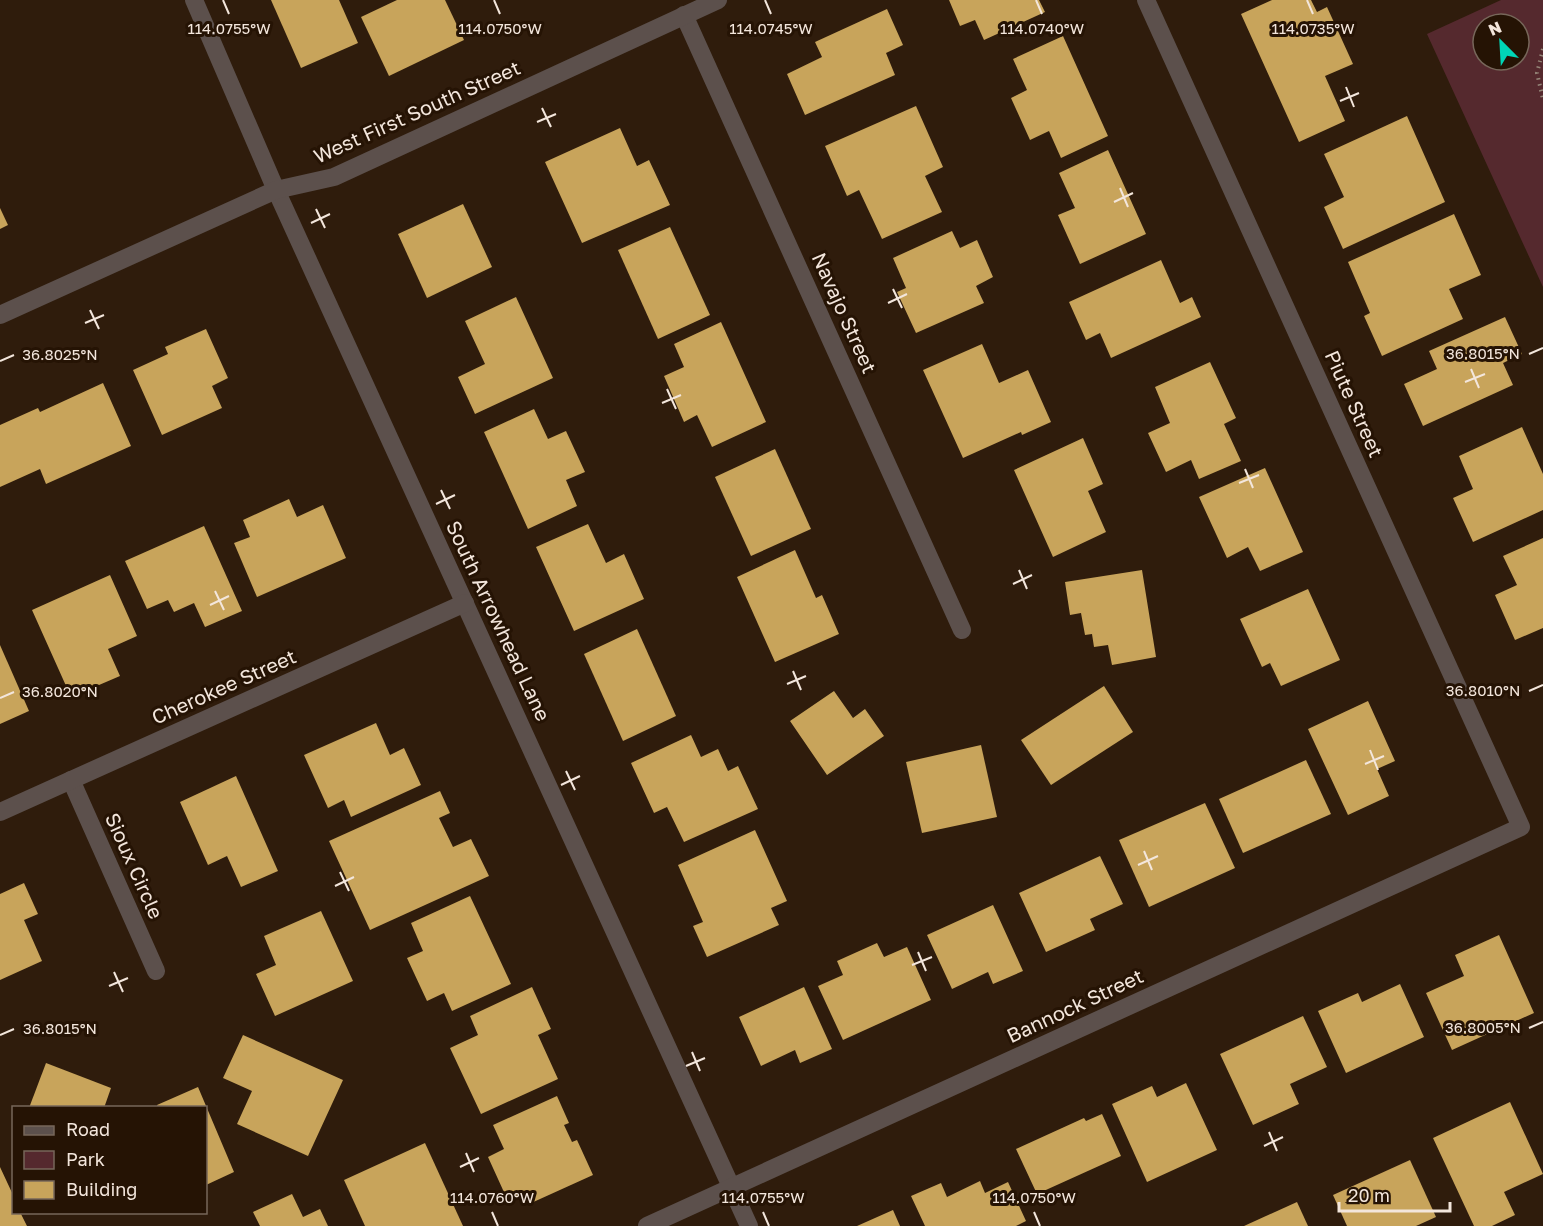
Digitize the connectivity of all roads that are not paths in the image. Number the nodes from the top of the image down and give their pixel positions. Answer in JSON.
{"nodes":[{"id":1,"x":194,"y":0,"type":"edge"},
{"id":2,"x":718,"y":0,"type":"edge"},
{"id":3,"x":1146,"y":0,"type":"edge"},
{"id":4,"x":684,"y":15,"type":"junction"},
{"id":5,"x":276,"y":190,"type":"junction"},
{"id":6,"x":0,"y":315,"type":"edge"},
{"id":7,"x":465,"y":603,"type":"junction"},
{"id":8,"x":962,"y":630,"type":"dead end"},
{"id":9,"x":71,"y":780,"type":"junction"},
{"id":10,"x":0,"y":812,"type":"edge"},
{"id":11,"x":1521,"y":827,"type":"joint"},
{"id":12,"x":156,"y":971,"type":"dead end"},
{"id":13,"x":732,"y":1187,"type":"junction"},
{"id":14,"x":647,"y":1226,"type":"edge"},
{"id":15,"x":749,"y":1226,"type":"edge"}],
"edges":[{"from":1,"to":5,"type":"street","name":"South Arrowhead Lane"},
{"from":2,"to":4,"type":"street","name":"West First South Street"},
{"from":3,"to":11,"type":"street","name":"Piute Street"},
{"from":4,"to":5,"type":"street","name":"West First South Street"},
{"from":4,"to":8,"type":"street","name":"Navajo Street"},
{"from":5,"to":6,"type":"street","name":"West First South Street"},
{"from":5,"to":7,"type":"street","name":"South Arrowhead Lane"},
{"from":7,"to":9,"type":"street","name":"Cherokee Street"},
{"from":7,"to":13,"type":"street","name":"South Arrowhead Lane"},
{"from":9,"to":10,"type":"street","name":"Cherokee Street"},
{"from":9,"to":12,"type":"street","name":"Sioux Circle"},
{"from":11,"to":13,"type":"street","name":"Bannock Street"},
{"from":13,"to":14,"type":"street","name":"Bannock Street"},
{"from":13,"to":15,"type":"street","name":"South Arrowhead Lane"}]}
